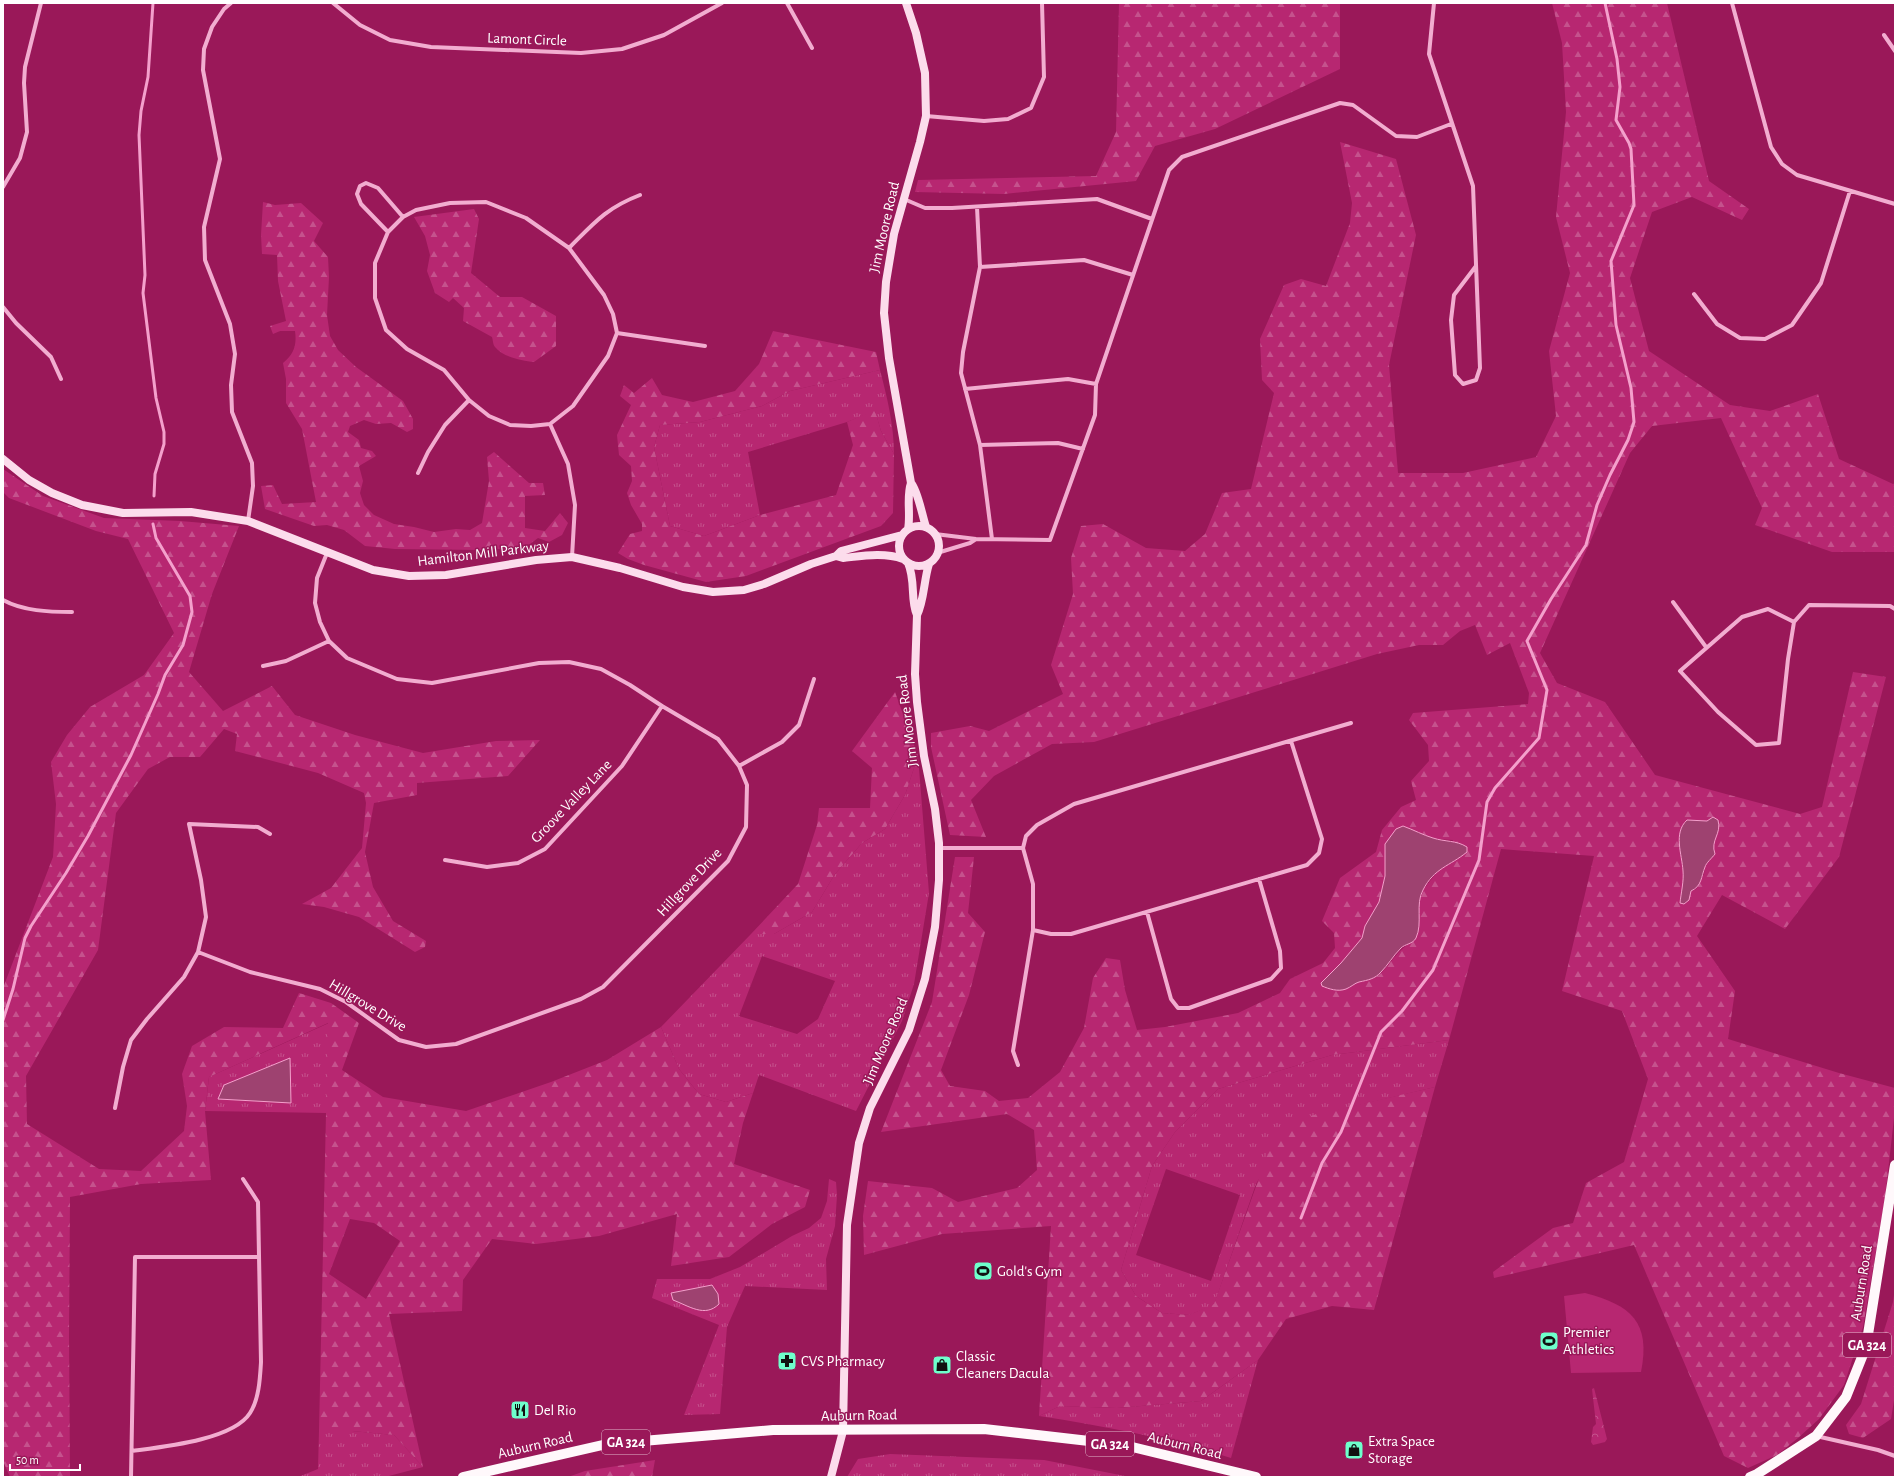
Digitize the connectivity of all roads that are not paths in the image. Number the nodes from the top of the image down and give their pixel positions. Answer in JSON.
{"nodes":[{"id":1,"x":41,"y":3,"type":"edge"},
{"id":2,"x":231,"y":3,"type":"edge"},
{"id":3,"x":333,"y":3,"type":"edge"},
{"id":4,"x":722,"y":3,"type":"edge"},
{"id":5,"x":787,"y":3,"type":"edge"},
{"id":6,"x":906,"y":3,"type":"edge"},
{"id":7,"x":1042,"y":3,"type":"edge"},
{"id":8,"x":1434,"y":3,"type":"edge"},
{"id":9,"x":1732,"y":3,"type":"edge"},
{"id":10,"x":1884,"y":35,"type":"dead end"},
{"id":11,"x":812,"y":48,"type":"dead end"},
{"id":12,"x":1895,"y":51,"type":"edge"},
{"id":13,"x":926,"y":116,"type":"junction"},
{"id":14,"x":1451,"y":124,"type":"junction"},
{"id":15,"x":3,"y":187,"type":"edge"},
{"id":16,"x":1850,"y":191,"type":"junction"},
{"id":17,"x":640,"y":195,"type":"dead end"},
{"id":18,"x":904,"y":200,"type":"junction"},
{"id":19,"x":1895,"y":204,"type":"edge"},
{"id":20,"x":977,"y":207,"type":"junction"},
{"id":21,"x":403,"y":217,"type":"junction"},
{"id":22,"x":1152,"y":219,"type":"junction"},
{"id":23,"x":388,"y":232,"type":"junction"},
{"id":24,"x":569,"y":248,"type":"junction"},
{"id":25,"x":1476,"y":266,"type":"junction"},
{"id":26,"x":980,"y":267,"type":"junction"},
{"id":27,"x":1133,"y":275,"type":"junction"},
{"id":28,"x":1694,"y":294,"type":"dead end"},
{"id":29,"x":3,"y":307,"type":"edge"},
{"id":30,"x":617,"y":333,"type":"junction"},
{"id":31,"x":705,"y":346,"type":"dead end"},
{"id":32,"x":61,"y":379,"type":"dead end"},
{"id":33,"x":1096,"y":384,"type":"junction"},
{"id":34,"x":965,"y":389,"type":"junction"},
{"id":35,"x":469,"y":400,"type":"junction"},
{"id":36,"x":550,"y":424,"type":"junction"},
{"id":37,"x":980,"y":445,"type":"junction"},
{"id":38,"x":1083,"y":449,"type":"junction"},
{"id":39,"x":3,"y":459,"type":"edge"},
{"id":40,"x":418,"y":473,"type":"dead end"},
{"id":41,"x":911,"y":483,"type":"junction"},
{"id":42,"x":248,"y":521,"type":"junction"},
{"id":43,"x":926,"y":527,"type":"junction"},
{"id":44,"x":905,"y":532,"type":"junction"},
{"id":45,"x":935,"y":534,"type":"junction"},
{"id":46,"x":976,"y":539,"type":"junction"},
{"id":47,"x":992,"y":539,"type":"junction"},
{"id":48,"x":327,"y":553,"type":"junction"},
{"id":49,"x":937,"y":553,"type":"junction"},
{"id":50,"x":836,"y":556,"type":"junction"},
{"id":51,"x":572,"y":557,"type":"junction"},
{"id":52,"x":906,"y":561,"type":"junction"},
{"id":53,"x":929,"y":564,"type":"junction"},
{"id":54,"x":3,"y":600,"type":"edge"},
{"id":55,"x":1673,"y":602,"type":"dead end"},
{"id":56,"x":1895,"y":609,"type":"edge"},
{"id":57,"x":72,"y":612,"type":"dead end"},
{"id":58,"x":917,"y":615,"type":"junction"},
{"id":59,"x":1794,"y":622,"type":"junction"},
{"id":60,"x":329,"y":641,"type":"junction"},
{"id":61,"x":1706,"y":647,"type":"junction"},
{"id":62,"x":263,"y":666,"type":"dead end"},
{"id":63,"x":814,"y":679,"type":"dead end"},
{"id":64,"x":662,"y":706,"type":"junction"},
{"id":65,"x":1351,"y":723,"type":"dead end"},
{"id":66,"x":1291,"y":741,"type":"junction"},
{"id":67,"x":739,"y":766,"type":"junction"},
{"id":68,"x":270,"y":834,"type":"dead end"},
{"id":69,"x":939,"y":848,"type":"junction"},
{"id":70,"x":1023,"y":848,"type":"junction"},
{"id":71,"x":444,"y":860,"type":"dead end"},
{"id":72,"x":1259,"y":879,"type":"junction"},
{"id":73,"x":1147,"y":912,"type":"junction"},
{"id":74,"x":1033,"y":930,"type":"junction"},
{"id":75,"x":198,"y":952,"type":"junction"},
{"id":76,"x":1018,"y":1065,"type":"dead end"},
{"id":77,"x":115,"y":1108,"type":"dead end"},
{"id":78,"x":1895,"y":1165,"type":"edge"},
{"id":79,"x":243,"y":1179,"type":"dead end"},
{"id":80,"x":259,"y":1257,"type":"junction"},
{"id":81,"x":843,"y":1431,"type":"junction"},
{"id":82,"x":1816,"y":1436,"type":"junction"},
{"id":83,"x":132,"y":1451,"type":"junction"},
{"id":84,"x":1895,"y":1456,"type":"edge"},
{"id":85,"x":131,"y":1477,"type":"edge"},
{"id":86,"x":463,"y":1477,"type":"edge"},
{"id":87,"x":831,"y":1477,"type":"edge"},
{"id":88,"x":1256,"y":1477,"type":"edge"},
{"id":89,"x":1750,"y":1477,"type":"edge"}],
"edges":[{"from":1,"to":15,"type":"street"},
{"from":2,"to":42,"type":"street"},
{"from":3,"to":4,"type":"street","name":"Lamont Circle"},
{"from":5,"to":11,"type":"street"},
{"from":6,"to":13,"type":"street","name":"Jim Moore Road"},
{"from":7,"to":13,"type":"street"},
{"from":8,"to":14,"type":"street"},
{"from":9,"to":16,"type":"street"},
{"from":10,"to":12,"type":"street"},
{"from":13,"to":18,"type":"street","name":"Jim Moore Road"},
{"from":14,"to":22,"type":"street"},
{"from":14,"to":25,"type":"street"},
{"from":16,"to":19,"type":"street"},
{"from":16,"to":28,"type":"street"},
{"from":17,"to":24,"type":"street"},
{"from":18,"to":20,"type":"street"},
{"from":18,"to":41,"type":"street","name":"Jim Moore Road"},
{"from":20,"to":22,"type":"street"},
{"from":20,"to":26,"type":"street"},
{"from":21,"to":23,"type":"street"},
{"from":21,"to":23,"type":"street"},
{"from":21,"to":24,"type":"street"},
{"from":22,"to":27,"type":"street"},
{"from":23,"to":35,"type":"street"},
{"from":24,"to":30,"type":"street"},
{"from":25,"to":25,"type":"street"},
{"from":26,"to":27,"type":"street"},
{"from":26,"to":34,"type":"street"},
{"from":27,"to":33,"type":"street"},
{"from":29,"to":32,"type":"street"},
{"from":30,"to":31,"type":"street"},
{"from":30,"to":36,"type":"street"},
{"from":33,"to":34,"type":"street"},
{"from":33,"to":38,"type":"street"},
{"from":34,"to":37,"type":"street"},
{"from":35,"to":36,"type":"street"},
{"from":35,"to":40,"type":"street"},
{"from":36,"to":51,"type":"street"},
{"from":37,"to":38,"type":"street"},
{"from":37,"to":47,"type":"street"},
{"from":38,"to":47,"type":"street"},
{"from":39,"to":42,"type":"street","name":"Hamilton Mill Parkway"},
{"from":41,"to":43,"type":"street","name":"Jim Moore Road"},
{"from":41,"to":44,"type":"street","name":"Jim Moore Road"},
{"from":42,"to":48,"type":"street","name":"Hamilton Mill Parkway"},
{"from":43,"to":44,"type":"street"},
{"from":43,"to":45,"type":"street"},
{"from":44,"to":50,"type":"street","name":"Hamilton Mill Parkway"},
{"from":44,"to":52,"type":"street"},
{"from":45,"to":46,"type":"street"},
{"from":45,"to":49,"type":"street"},
{"from":46,"to":47,"type":"street"},
{"from":46,"to":49,"type":"street"},
{"from":48,"to":51,"type":"street","name":"Hamilton Mill Parkway"},
{"from":48,"to":60,"type":"street","name":"Hillgrove Drive"},
{"from":49,"to":53,"type":"street"},
{"from":50,"to":51,"type":"street","name":"Hamilton Mill Parkway"},
{"from":50,"to":52,"type":"street","name":"Hamilton Mill Parkway"},
{"from":52,"to":53,"type":"street"},
{"from":52,"to":58,"type":"street","name":"Jim Moore Road"},
{"from":53,"to":58,"type":"street","name":"Jim Moore Road"},
{"from":54,"to":57,"type":"street"},
{"from":55,"to":61,"type":"street"},
{"from":56,"to":59,"type":"street"},
{"from":58,"to":69,"type":"street","name":"Jim Moore Road"},
{"from":59,"to":61,"type":"street"},
{"from":59,"to":61,"type":"street"},
{"from":60,"to":62,"type":"street"},
{"from":60,"to":64,"type":"street","name":"Hillgrove Drive"},
{"from":63,"to":67,"type":"street"},
{"from":64,"to":67,"type":"street","name":"Hillgrove Drive"},
{"from":64,"to":71,"type":"street","name":"Groove Valley Lane"},
{"from":65,"to":66,"type":"street"},
{"from":66,"to":70,"type":"street"},
{"from":66,"to":72,"type":"street"},
{"from":67,"to":75,"type":"street","name":"Hillgrove Drive"},
{"from":68,"to":75,"type":"street"},
{"from":69,"to":70,"type":"street"},
{"from":69,"to":81,"type":"street","name":"Jim Moore Road"},
{"from":70,"to":74,"type":"street"},
{"from":72,"to":73,"type":"street"},
{"from":72,"to":73,"type":"street"},
{"from":73,"to":74,"type":"street"},
{"from":74,"to":76,"type":"street"},
{"from":75,"to":77,"type":"street"},
{"from":78,"to":82,"type":"main road","name":"Auburn Road","number":"GA 324"},
{"from":79,"to":80,"type":"street"},
{"from":80,"to":83,"type":"street"},
{"from":80,"to":83,"type":"street"},
{"from":81,"to":86,"type":"main road","name":"Auburn Road","number":"GA 324"},
{"from":81,"to":87,"type":"street","name":"Jim Moore Road"},
{"from":81,"to":88,"type":"main road","name":"Auburn Road","number":"GA 324"},
{"from":82,"to":84,"type":"street"},
{"from":82,"to":89,"type":"main road","name":"Auburn Road","number":"GA 324"},
{"from":83,"to":85,"type":"street"}]}
